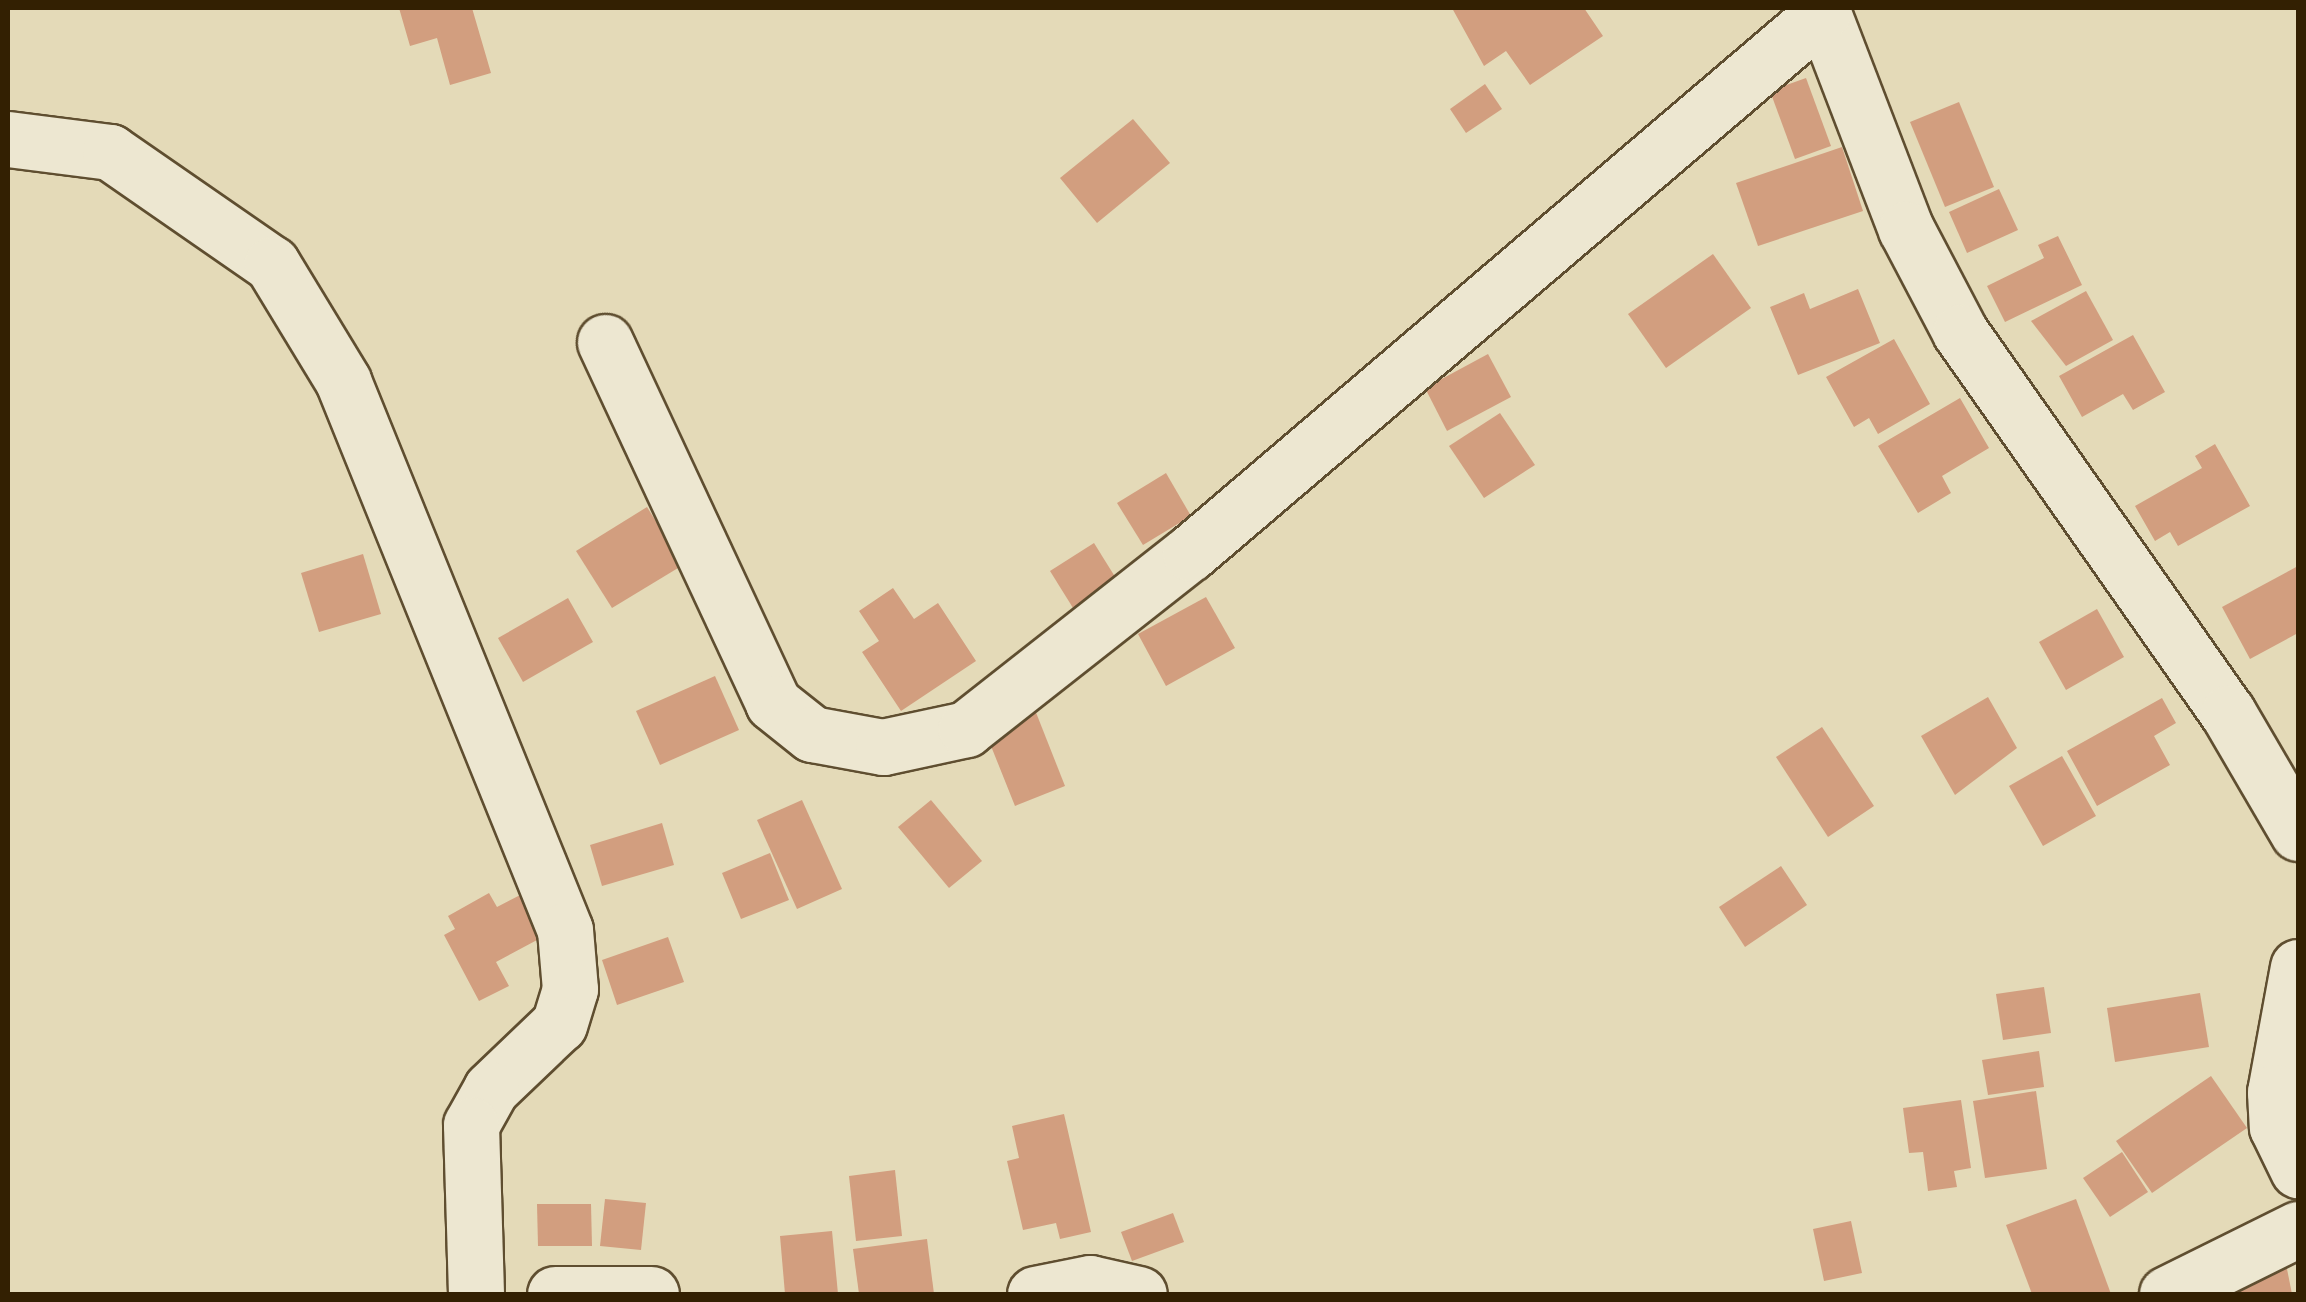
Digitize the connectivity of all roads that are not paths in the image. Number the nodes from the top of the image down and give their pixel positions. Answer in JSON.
{"nodes":[{"id":1,"x":1822,"y":10,"type":"edge"},
{"id":2,"x":8,"y":139,"type":"edge"},
{"id":3,"x":604,"y":342,"type":"dead end"},
{"id":4,"x":2298,"y":833,"type":"edge"},
{"id":5,"x":2298,"y":967,"type":"edge"},
{"id":6,"x":2298,"y":1170,"type":"edge"},
{"id":7,"x":2298,"y":1228,"type":"edge"},
{"id":8,"x":476,"y":1294,"type":"edge"},
{"id":9,"x":555,"y":1294,"type":"edge"},
{"id":10,"x":651,"y":1294,"type":"edge"},
{"id":11,"x":1035,"y":1294,"type":"edge"},
{"id":12,"x":1139,"y":1294,"type":"edge"},
{"id":13,"x":2167,"y":1294,"type":"edge"}],
"edges":[{"from":1,"to":3,"type":"street"},
{"from":1,"to":4,"type":"street"},
{"from":2,"to":8,"type":"street"},
{"from":5,"to":6,"type":"street"},
{"from":7,"to":13,"type":"street"},
{"from":9,"to":10,"type":"street"},
{"from":11,"to":12,"type":"street"}]}
